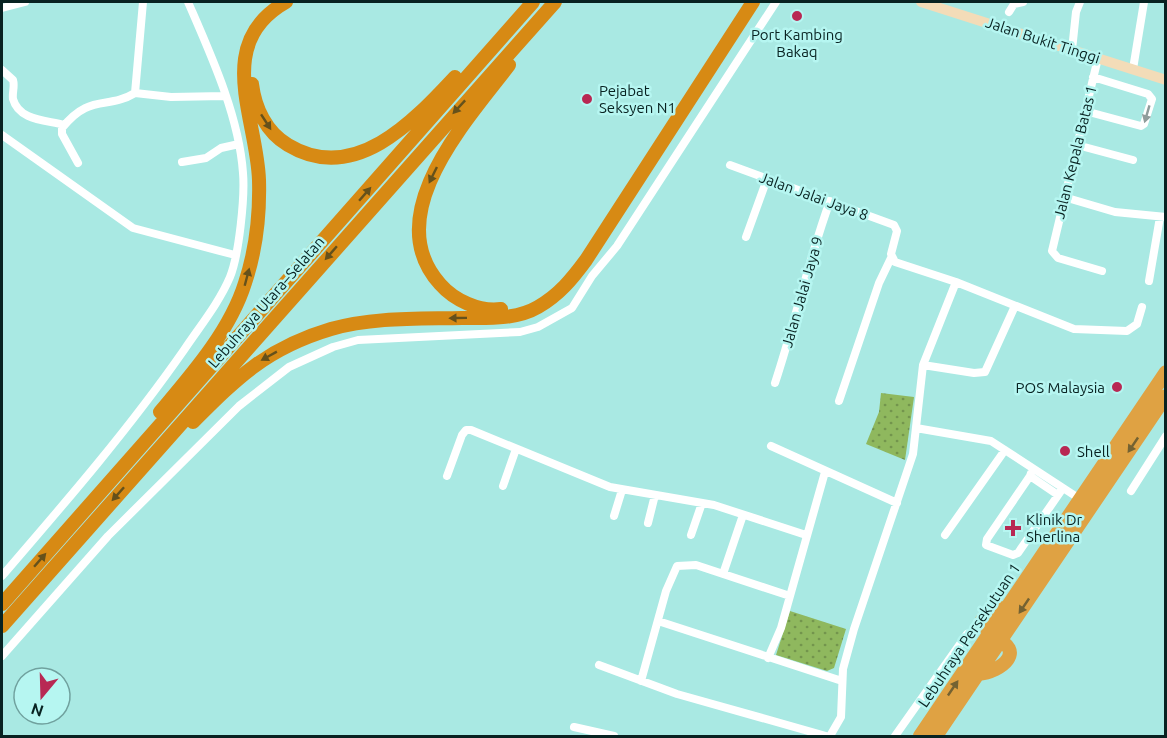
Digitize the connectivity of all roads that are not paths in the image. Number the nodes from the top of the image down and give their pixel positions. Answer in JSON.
{"nodes":[{"id":1,"x":26,"y":2,"type":"edge"},
{"id":2,"x":143,"y":2,"type":"edge"},
{"id":3,"x":188,"y":2,"type":"edge"},
{"id":4,"x":286,"y":2,"type":"edge"},
{"id":5,"x":299,"y":2,"type":"edge"},
{"id":6,"x":526,"y":2,"type":"edge"},
{"id":7,"x":533,"y":2,"type":"edge"},
{"id":8,"x":555,"y":2,"type":"edge"},
{"id":9,"x":742,"y":2,"type":"edge"},
{"id":10,"x":753,"y":2,"type":"edge"},
{"id":11,"x":776,"y":2,"type":"edge"},
{"id":12,"x":921,"y":2,"type":"edge"},
{"id":13,"x":1023,"y":2,"type":"edge"},
{"id":14,"x":1080,"y":2,"type":"edge"},
{"id":15,"x":1144,"y":2,"type":"edge"},
{"id":16,"x":2,"y":8,"type":"edge"},
{"id":17,"x":1009,"y":12,"type":"dead end"},
{"id":18,"x":537,"y":23,"type":"junction"},
{"id":19,"x":1072,"y":50,"type":"junction"},
{"id":20,"x":1098,"y":58,"type":"junction"},
{"id":21,"x":1133,"y":69,"type":"junction"},
{"id":22,"x":2,"y":70,"type":"edge"},
{"id":23,"x":1093,"y":77,"type":"junction"},
{"id":24,"x":1166,"y":80,"type":"edge"},
{"id":25,"x":135,"y":93,"type":"junction"},
{"id":26,"x":224,"y":96,"type":"junction"},
{"id":27,"x":1085,"y":111,"type":"junction"},
{"id":28,"x":64,"y":125,"type":"junction"},
{"id":29,"x":2,"y":135,"type":"edge"},
{"id":30,"x":239,"y":144,"type":"junction"},
{"id":31,"x":1077,"y":145,"type":"junction"},
{"id":32,"x":1132,"y":160,"type":"dead end"},
{"id":33,"x":182,"y":162,"type":"dead end"},
{"id":34,"x":78,"y":163,"type":"dead end"},
{"id":35,"x":730,"y":165,"type":"dead end"},
{"id":36,"x":767,"y":179,"type":"junction"},
{"id":37,"x":1064,"y":197,"type":"junction"},
{"id":38,"x":830,"y":201,"type":"junction"},
{"id":39,"x":1163,"y":217,"type":"edge"},
{"id":40,"x":746,"y":237,"type":"dead end"},
{"id":41,"x":235,"y":255,"type":"junction"},
{"id":42,"x":891,"y":258,"type":"junction"},
{"id":43,"x":1102,"y":271,"type":"dead end"},
{"id":44,"x":1149,"y":281,"type":"dead end"},
{"id":45,"x":956,"y":282,"type":"junction"},
{"id":46,"x":1015,"y":306,"type":"junction"},
{"id":47,"x":1142,"y":307,"type":"dead end"},
{"id":48,"x":923,"y":365,"type":"junction"},
{"id":49,"x":1166,"y":372,"type":"edge"},
{"id":50,"x":775,"y":383,"type":"dead end"},
{"id":51,"x":1164,"y":400,"type":"edge"},
{"id":52,"x":839,"y":401,"type":"dead end"},
{"id":53,"x":916,"y":428,"type":"junction"},
{"id":54,"x":1166,"y":435,"type":"edge"},
{"id":55,"x":771,"y":446,"type":"dead end"},
{"id":56,"x":516,"y":448,"type":"junction"},
{"id":57,"x":138,"y":449,"type":"junction"},
{"id":58,"x":1005,"y":450,"type":"junction"},
{"id":59,"x":143,"y":467,"type":"junction"},
{"id":60,"x":825,"y":472,"type":"junction"},
{"id":61,"x":1031,"y":473,"type":"junction"},
{"id":62,"x":447,"y":476,"type":"dead end"},
{"id":63,"x":503,"y":486,"type":"dead end"},
{"id":64,"x":622,"y":490,"type":"junction"},
{"id":65,"x":1060,"y":491,"type":"junction"},
{"id":66,"x":1131,"y":491,"type":"dead end"},
{"id":67,"x":655,"y":495,"type":"junction"},
{"id":68,"x":1080,"y":499,"type":"junction"},
{"id":69,"x":702,"y":503,"type":"junction"},
{"id":70,"x":897,"y":503,"type":"junction"},
{"id":71,"x":742,"y":514,"type":"junction"},
{"id":72,"x":614,"y":516,"type":"dead end"},
{"id":73,"x":648,"y":523,"type":"dead end"},
{"id":74,"x":945,"y":534,"type":"dead end"},
{"id":75,"x":691,"y":535,"type":"dead end"},
{"id":76,"x":806,"y":535,"type":"junction"},
{"id":77,"x":723,"y":574,"type":"junction"},
{"id":78,"x":2,"y":576,"type":"edge"},
{"id":79,"x":790,"y":596,"type":"junction"},
{"id":80,"x":2,"y":604,"type":"edge"},
{"id":81,"x":658,"y":621,"type":"junction"},
{"id":82,"x":2,"y":626,"type":"edge"},
{"id":83,"x":967,"y":634,"type":"dead end"},
{"id":84,"x":997,"y":635,"type":"junction"},
{"id":85,"x":2,"y":656,"type":"edge"},
{"id":86,"x":768,"y":658,"type":"junction"},
{"id":87,"x":599,"y":665,"type":"dead end"},
{"id":88,"x":641,"y":681,"type":"junction"},
{"id":89,"x":842,"y":681,"type":"junction"},
{"id":90,"x":574,"y":727,"type":"dead end"},
{"id":91,"x":615,"y":736,"type":"edge"},
{"id":92,"x":828,"y":736,"type":"edge"},
{"id":93,"x":895,"y":736,"type":"edge"},
{"id":94,"x":920,"y":736,"type":"edge"},
{"id":95,"x":936,"y":736,"type":"edge"}],
"edges":[{"from":1,"to":16,"type":"street"},
{"from":2,"to":25,"type":"street"},
{"from":3,"to":26,"type":"street"},
{"from":57,"to":4,"type":"highway","one_way":true},
{"from":5,"to":6,"type":"highway","one_way":true},
{"from":57,"to":7,"type":"highway","name":"Lebuhraya Utara–Selatan","one_way":true},
{"from":8,"to":18,"type":"highway","name":"Lebuhraya Utara–Selatan"},
{"from":18,"to":9,"type":"highway","one_way":true},
{"from":10,"to":59,"type":"highway","one_way":true},
{"from":11,"to":85,"type":"street"},
{"from":12,"to":19,"type":"main road","name":"Jalan Bukit Tinggi"},
{"from":13,"to":17,"type":"street"},
{"from":14,"to":19,"type":"street"},
{"from":15,"to":21,"type":"street"},
{"from":18,"to":59,"type":"highway","name":"Lebuhraya Utara–Selatan","one_way":true},
{"from":19,"to":20,"type":"main road","name":"Jalan Bukit Tinggi"},
{"from":20,"to":21,"type":"main road","name":"Jalan Bukit Tinggi"},
{"from":20,"to":23,"type":"street","name":"Jalan Kepala Batas 1"},
{"from":21,"to":24,"type":"main road","name":"Jalan Bukit Tinggi"},
{"from":22,"to":28,"type":"street"},
{"from":23,"to":27,"type":"street","name":"Jalan Kepala Batas 1"},
{"from":23,"to":27,"type":"street","one_way":true},
{"from":25,"to":26,"type":"street"},
{"from":25,"to":28,"type":"street"},
{"from":26,"to":30,"type":"street"},
{"from":27,"to":31,"type":"street","name":"Jalan Kepala Batas 1"},
{"from":28,"to":34,"type":"street"},
{"from":29,"to":41,"type":"street"},
{"from":30,"to":33,"type":"street"},
{"from":30,"to":41,"type":"street"},
{"from":31,"to":32,"type":"street"},
{"from":31,"to":37,"type":"street","name":"Jalan Kepala Batas 1"},
{"from":35,"to":36,"type":"street","name":"Jalan Jalai Jaya 8"},
{"from":36,"to":38,"type":"street","name":"Jalan Jalai Jaya 8"},
{"from":36,"to":40,"type":"street"},
{"from":37,"to":39,"type":"street"},
{"from":37,"to":43,"type":"street","name":"Jalan Kepala Batas 1"},
{"from":38,"to":42,"type":"street","name":"Jalan Jalai Jaya 8"},
{"from":38,"to":50,"type":"street","name":"Jalan Jalai Jaya 9"},
{"from":39,"to":44,"type":"street"},
{"from":41,"to":78,"type":"street"},
{"from":42,"to":45,"type":"street"},
{"from":42,"to":52,"type":"street"},
{"from":45,"to":46,"type":"street"},
{"from":45,"to":48,"type":"street"},
{"from":46,"to":47,"type":"street"},
{"from":46,"to":48,"type":"street"},
{"from":48,"to":53,"type":"street"},
{"from":49,"to":68,"type":"highway","name":"Lebuhraya Persekutuan 1"},
{"from":51,"to":84,"type":"highway","name":"Lebuhraya Persekutuan 1","one_way":true},
{"from":53,"to":58,"type":"street"},
{"from":53,"to":70,"type":"street"},
{"from":54,"to":66,"type":"street"},
{"from":55,"to":60,"type":"street"},
{"from":56,"to":62,"type":"street"},
{"from":56,"to":63,"type":"street"},
{"from":56,"to":64,"type":"street"},
{"from":80,"to":57,"type":"highway","name":"Lebuhraya Utara–Selatan","one_way":true},
{"from":58,"to":61,"type":"street"},
{"from":58,"to":74,"type":"street"},
{"from":59,"to":82,"type":"highway","name":"Lebuhraya Utara–Selatan","one_way":true},
{"from":60,"to":70,"type":"street"},
{"from":60,"to":76,"type":"street"},
{"from":61,"to":65,"type":"street"},
{"from":61,"to":65,"type":"street"},
{"from":64,"to":67,"type":"street"},
{"from":64,"to":72,"type":"street"},
{"from":65,"to":68,"type":"street"},
{"from":67,"to":69,"type":"street"},
{"from":67,"to":73,"type":"street"},
{"from":68,"to":84,"type":"highway","name":"Lebuhraya Persekutuan 1"},
{"from":69,"to":71,"type":"street"},
{"from":69,"to":75,"type":"street"},
{"from":70,"to":89,"type":"street"},
{"from":71,"to":76,"type":"street"},
{"from":71,"to":77,"type":"street"},
{"from":76,"to":79,"type":"street"},
{"from":77,"to":79,"type":"street"},
{"from":77,"to":81,"type":"street"},
{"from":79,"to":86,"type":"street"},
{"from":81,"to":86,"type":"street"},
{"from":81,"to":88,"type":"street"},
{"from":83,"to":93,"type":"street"},
{"from":94,"to":84,"type":"highway","name":"Lebuhraya Persekutuan 1","one_way":true},
{"from":84,"to":95,"type":"highway","name":"Lebuhraya Persekutuan 1"},
{"from":86,"to":89,"type":"street"},
{"from":87,"to":88,"type":"street"},
{"from":88,"to":92,"type":"street"},
{"from":89,"to":92,"type":"street"},
{"from":90,"to":91,"type":"street"}]}
